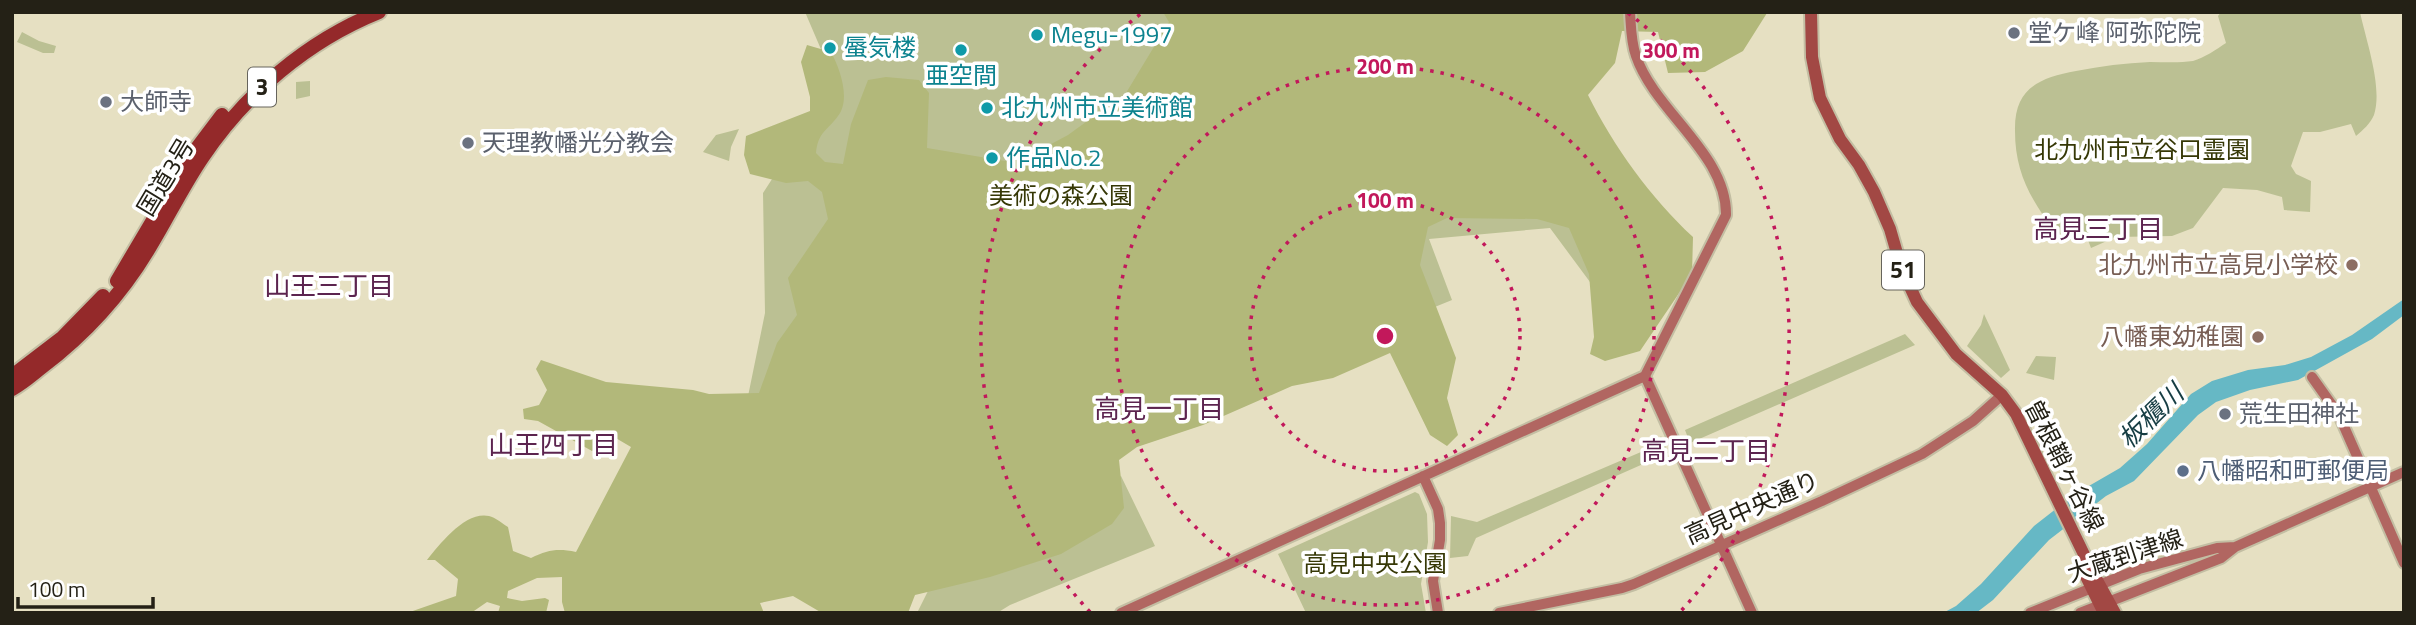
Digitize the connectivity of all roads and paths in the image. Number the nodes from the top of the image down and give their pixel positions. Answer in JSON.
{"nodes":[{"id":1,"x":354,"y":12,"type":"edge"},
{"id":2,"x":379,"y":12,"type":"edge"},
{"id":3,"x":1630,"y":12,"type":"edge"},
{"id":4,"x":1803,"y":12,"type":"edge"},
{"id":5,"x":1811,"y":12,"type":"edge"},
{"id":6,"x":173,"y":197,"type":"junction"},
{"id":7,"x":67,"y":341,"type":"junction"},
{"id":8,"x":12,"y":376,"type":"edge"},
{"id":9,"x":1645,"y":376,"type":"junction"},
{"id":10,"x":2312,"y":377,"type":"dead end"},
{"id":11,"x":12,"y":389,"type":"edge"},
{"id":12,"x":2000,"y":397,"type":"junction"},
{"id":13,"x":2404,"y":472,"type":"edge"},
{"id":14,"x":1423,"y":476,"type":"junction"},
{"id":15,"x":2370,"y":486,"type":"junction"},
{"id":16,"x":1723,"y":545,"type":"junction"},
{"id":17,"x":2235,"y":547,"type":"junction"},
{"id":18,"x":2404,"y":563,"type":"edge"},
{"id":19,"x":2095,"y":585,"type":"junction"},
{"id":20,"x":2105,"y":606,"type":"edge"},
{"id":21,"x":1121,"y":613,"type":"edge"},
{"id":22,"x":1438,"y":613,"type":"edge"},
{"id":23,"x":1499,"y":613,"type":"edge"},
{"id":24,"x":1752,"y":613,"type":"edge"},
{"id":25,"x":2030,"y":613,"type":"edge"},
{"id":26,"x":2080,"y":613,"type":"edge"},
{"id":27,"x":2115,"y":613,"type":"edge"}],
"edges":[{"from":1,"to":6,"type":"highway","name":"国道3号","number":"3"},
{"from":2,"to":6,"type":"highway","name":"国道3号","number":"3"},
{"from":3,"to":9,"type":"street"},
{"from":4,"to":12,"type":"main road","name":"曽根鞘ヶ谷線","number":"51"},
{"from":5,"to":12,"type":"main road","name":"曽根鞘ヶ谷線","number":"51"},
{"from":6,"to":7,"type":"highway","name":"国道3号","number":"3"},
{"from":7,"to":8,"type":"highway","name":"国道3号","number":"3"},
{"from":7,"to":11,"type":"highway","name":"国道3号","number":"3"},
{"from":9,"to":14,"type":"street"},
{"from":9,"to":16,"type":"street"},
{"from":10,"to":15,"type":"street"},
{"from":12,"to":16,"type":"street","name":"高見中央通り"},
{"from":12,"to":19,"type":"main road","name":"曽根鞘ヶ谷線","number":"51"},
{"from":13,"to":15,"type":"street","name":"大蔵到津線"},
{"from":14,"to":21,"type":"street"},
{"from":14,"to":22,"type":"street"},
{"from":15,"to":17,"type":"street","name":"大蔵到津線"},
{"from":15,"to":18,"type":"street"},
{"from":16,"to":23,"type":"street","name":"高見中央通り"},
{"from":16,"to":24,"type":"street"},
{"from":17,"to":19,"type":"street","name":"大蔵到津線"},
{"from":17,"to":20,"type":"street","name":"大蔵到津線"},
{"from":19,"to":20,"type":"main road","name":"曽根鞘ヶ谷線","number":"51"},
{"from":19,"to":25,"type":"street","name":"大蔵到津線"},
{"from":20,"to":26,"type":"street","name":"大蔵到津線"},
{"from":20,"to":27,"type":"main road","name":"曽根鞘ヶ谷線","number":"51"}]}
